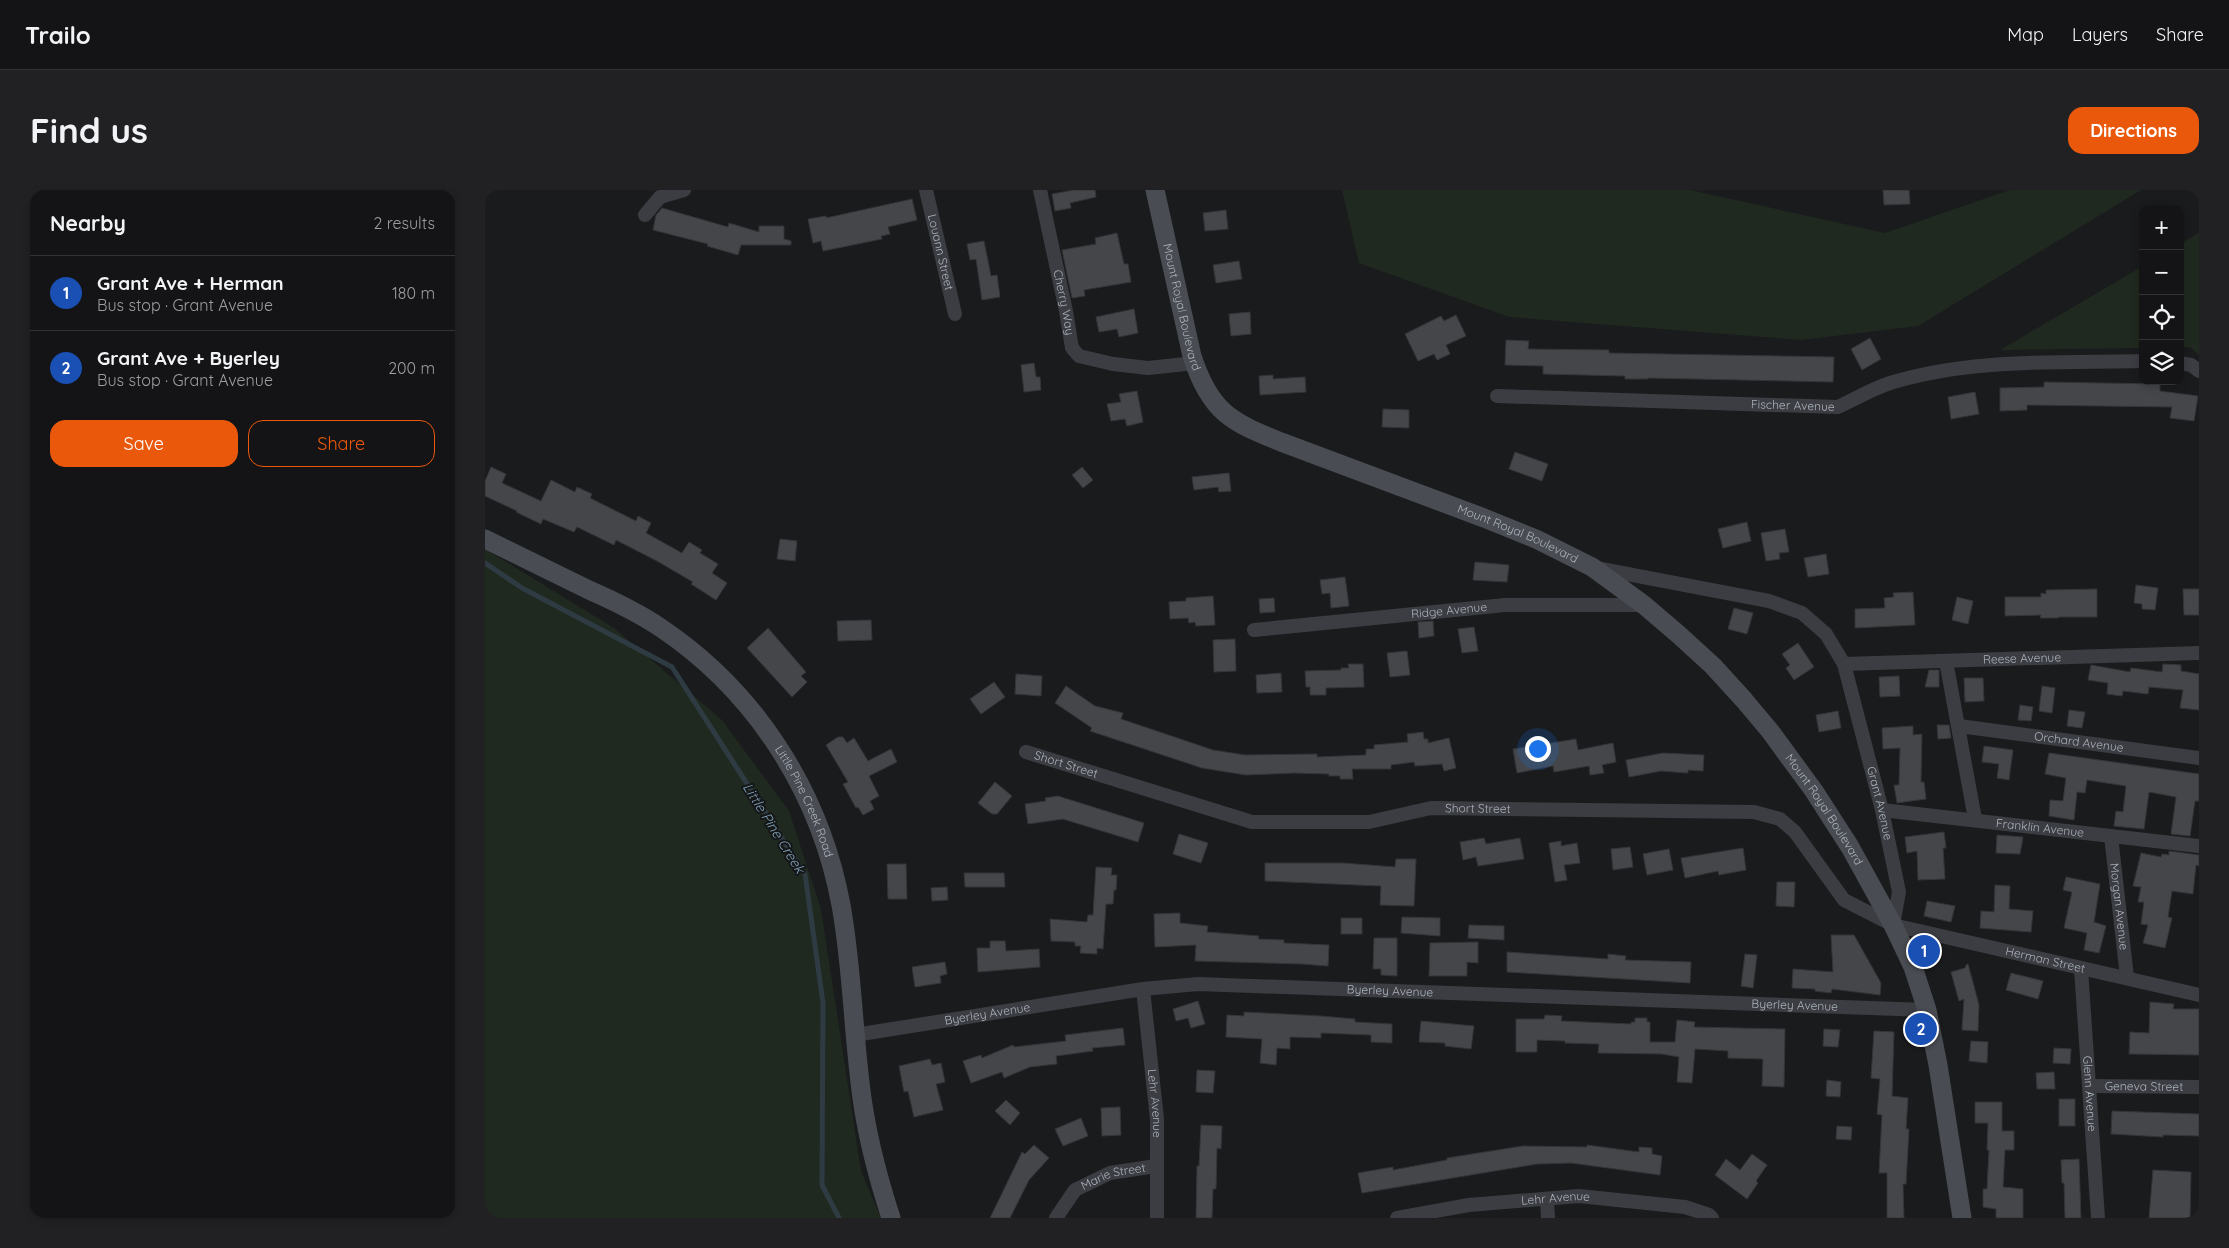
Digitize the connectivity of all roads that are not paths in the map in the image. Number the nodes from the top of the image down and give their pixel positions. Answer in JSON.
{"nodes":[{"id":1,"x":684,"y":190,"type":"edge"},
{"id":2,"x":926,"y":190,"type":"edge"},
{"id":3,"x":1040,"y":190,"type":"edge"},
{"id":4,"x":1155,"y":190,"type":"edge"},
{"id":5,"x":645,"y":215,"type":"dead end"},
{"id":6,"x":955,"y":314,"type":"dead end"},
{"id":7,"x":2139,"y":361,"type":"edge"},
{"id":8,"x":1195,"y":363,"type":"junction"},
{"id":9,"x":2184,"y":364,"type":"edge"},
{"id":10,"x":2199,"y":371,"type":"edge"},
{"id":11,"x":1497,"y":396,"type":"dead end"},
{"id":12,"x":485,"y":539,"type":"edge"},
{"id":13,"x":1592,"y":567,"type":"junction"},
{"id":14,"x":1644,"y":605,"type":"junction"},
{"id":15,"x":1254,"y":630,"type":"dead end"},
{"id":16,"x":2199,"y":653,"type":"edge"},
{"id":17,"x":1946,"y":660,"type":"junction"},
{"id":18,"x":1844,"y":664,"type":"junction"},
{"id":19,"x":1959,"y":726,"type":"junction"},
{"id":20,"x":1026,"y":752,"type":"dead end"},
{"id":21,"x":2199,"y":758,"type":"edge"},
{"id":22,"x":1882,"y":810,"type":"junction"},
{"id":23,"x":1975,"y":819,"type":"junction"},
{"id":24,"x":2111,"y":836,"type":"junction"},
{"id":25,"x":2199,"y":846,"type":"edge"},
{"id":26,"x":1893,"y":925,"type":"junction"},
{"id":27,"x":2081,"y":969,"type":"junction"},
{"id":28,"x":2127,"y":977,"type":"junction"},
{"id":29,"x":1143,"y":989,"type":"junction"},
{"id":30,"x":2199,"y":995,"type":"edge"},
{"id":31,"x":1927,"y":1010,"type":"junction"},
{"id":32,"x":855,"y":1035,"type":"junction"},
{"id":33,"x":2089,"y":1086,"type":"junction"},
{"id":34,"x":2199,"y":1087,"type":"edge"},
{"id":35,"x":1156,"y":1166,"type":"junction"},
{"id":36,"x":1547,"y":1199,"type":"junction"},
{"id":37,"x":891,"y":1218,"type":"edge"},
{"id":38,"x":1056,"y":1218,"type":"edge"},
{"id":39,"x":1157,"y":1218,"type":"edge"},
{"id":40,"x":1397,"y":1218,"type":"edge"},
{"id":41,"x":1548,"y":1218,"type":"edge"},
{"id":42,"x":1712,"y":1218,"type":"edge"},
{"id":43,"x":1962,"y":1218,"type":"edge"},
{"id":44,"x":2098,"y":1218,"type":"edge"}],
"edges":[{"from":1,"to":5,"type":"street"},
{"from":2,"to":6,"type":"street","name":"Louann Street"},
{"from":3,"to":8,"type":"street","name":"Cherry Way"},
{"from":4,"to":8,"type":"main road","name":"Mount Royal Boulevard"},
{"from":7,"to":11,"type":"street","name":"Fischer Avenue"},
{"from":8,"to":13,"type":"main road","name":"Mount Royal Boulevard"},
{"from":9,"to":10,"type":"street"},
{"from":12,"to":32,"type":"main road","name":"Little Pine Creek Road"},
{"from":13,"to":14,"type":"main road","name":"Mount Royal Boulevard"},
{"from":13,"to":18,"type":"street","name":"Grant Avenue"},
{"from":14,"to":15,"type":"street","name":"Ridge Avenue"},
{"from":14,"to":26,"type":"main road","name":"Mount Royal Boulevard"},
{"from":16,"to":17,"type":"street","name":"Reese Avenue"},
{"from":17,"to":18,"type":"street","name":"Reese Avenue"},
{"from":17,"to":19,"type":"street"},
{"from":18,"to":22,"type":"street","name":"Grant Avenue"},
{"from":19,"to":21,"type":"street","name":"Orchard Avenue"},
{"from":19,"to":23,"type":"street"},
{"from":20,"to":26,"type":"street","name":"Short Street"},
{"from":22,"to":23,"type":"street","name":"Franklin Avenue"},
{"from":22,"to":26,"type":"street","name":"Grant Avenue"},
{"from":23,"to":24,"type":"street","name":"Franklin Avenue"},
{"from":24,"to":25,"type":"street","name":"Franklin Avenue"},
{"from":24,"to":28,"type":"street","name":"Morgan Avenue"},
{"from":26,"to":27,"type":"street","name":"Herman Street"},
{"from":26,"to":31,"type":"main road"},
{"from":27,"to":28,"type":"street","name":"Herman Street"},
{"from":27,"to":33,"type":"street","name":"Glenn Avenue"},
{"from":28,"to":30,"type":"street","name":"Herman Street"},
{"from":29,"to":31,"type":"street","name":"Byerley Avenue"},
{"from":29,"to":32,"type":"street","name":"Byerley Avenue"},
{"from":29,"to":35,"type":"street","name":"Lehr Avenue"},
{"from":31,"to":43,"type":"main road"},
{"from":32,"to":37,"type":"main road","name":"Little Pine Creek Road"},
{"from":33,"to":34,"type":"street","name":"Geneva Street"},
{"from":33,"to":44,"type":"street","name":"Glenn Avenue"},
{"from":35,"to":38,"type":"street","name":"Marie Street"},
{"from":35,"to":39,"type":"street","name":"Lehr Avenue"},
{"from":36,"to":40,"type":"street","name":"Lehr Avenue"},
{"from":36,"to":41,"type":"street"},
{"from":36,"to":42,"type":"street","name":"Lehr Avenue"}]}
